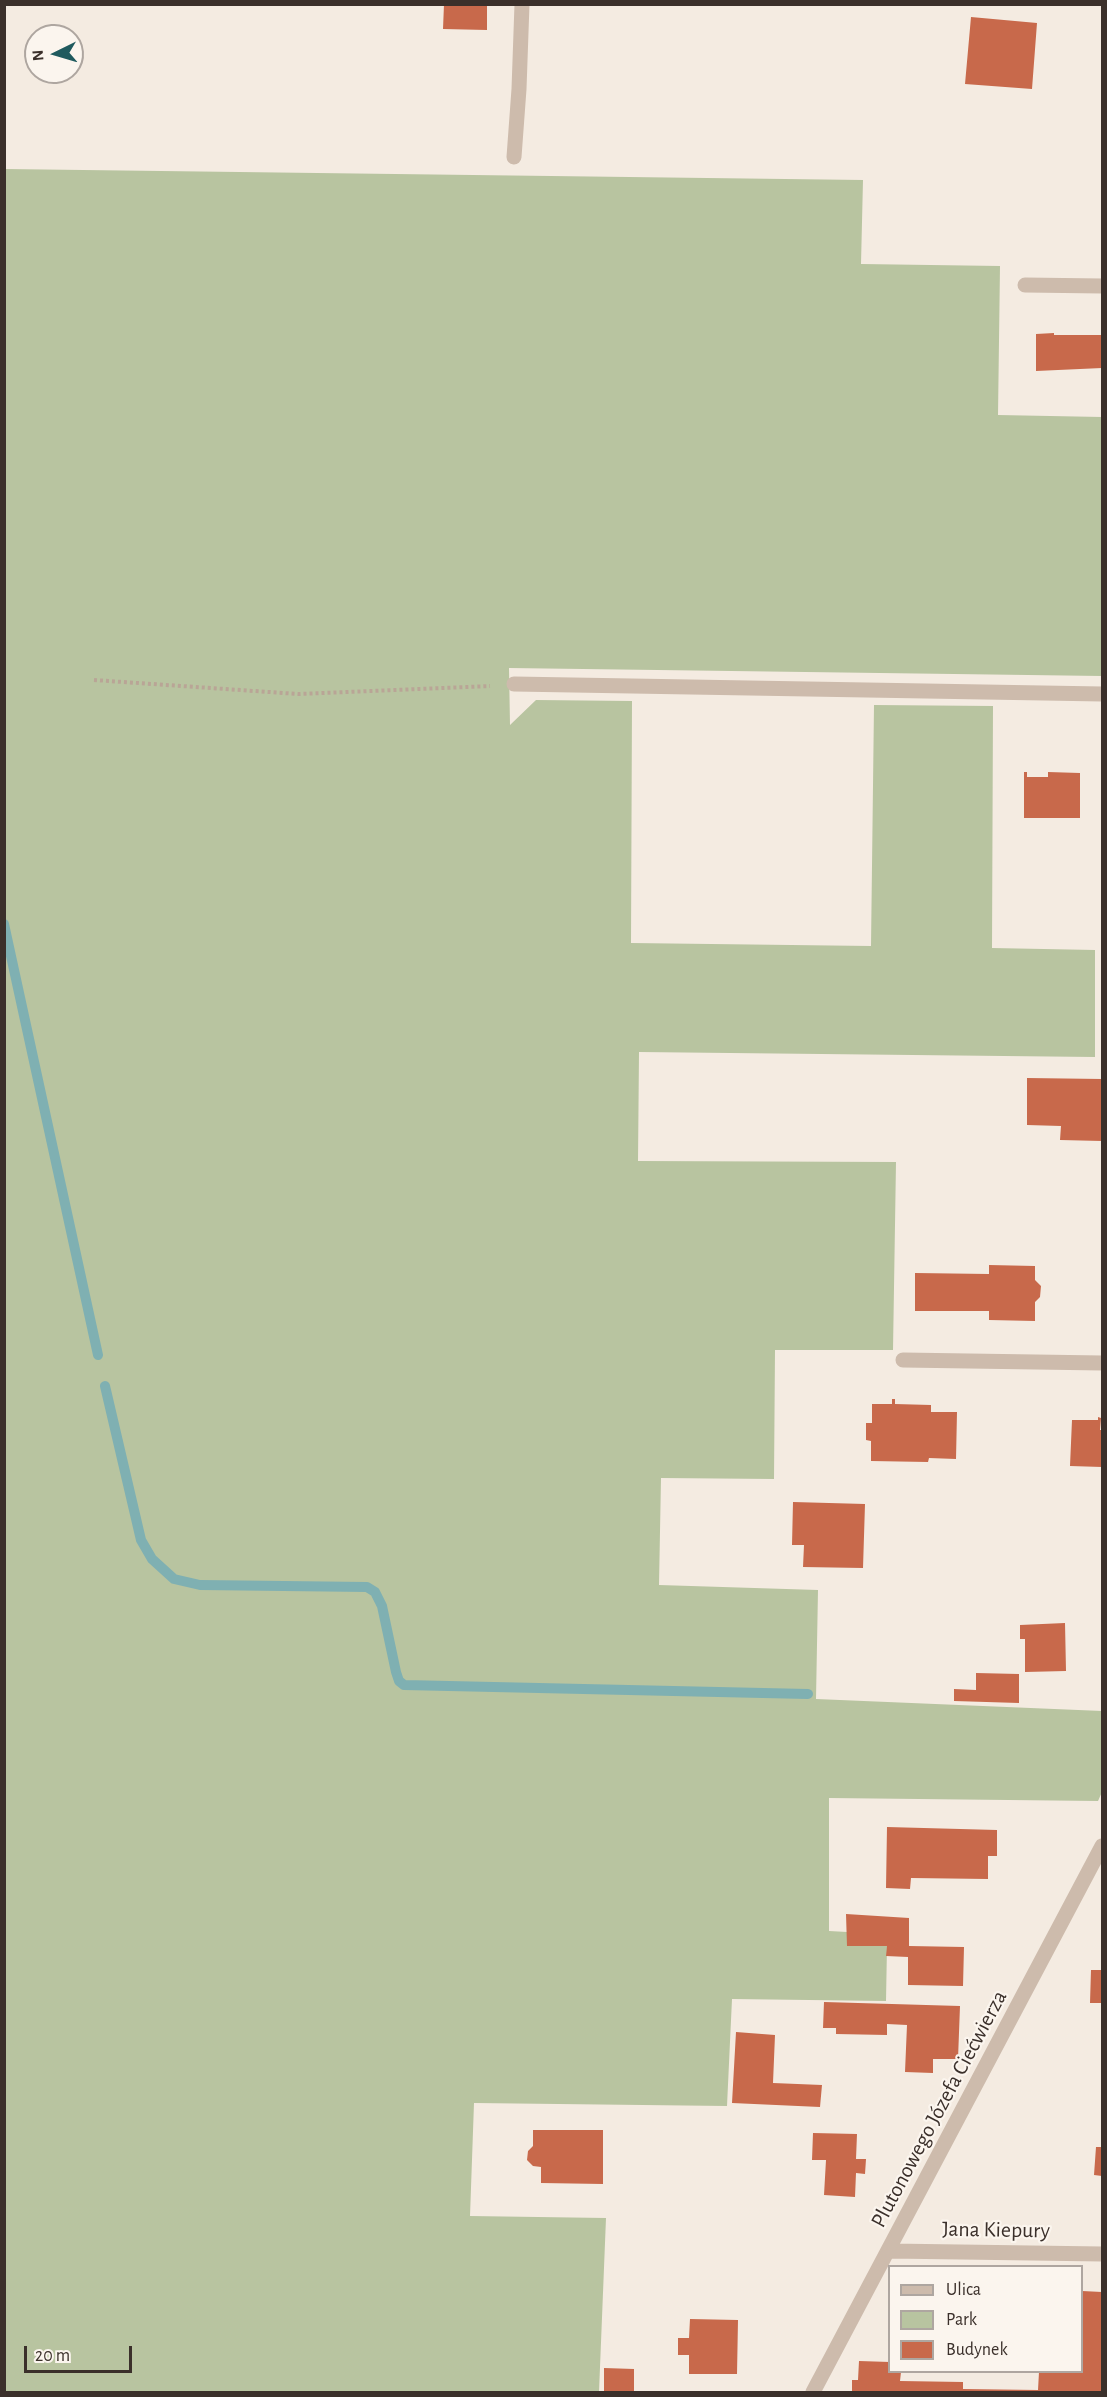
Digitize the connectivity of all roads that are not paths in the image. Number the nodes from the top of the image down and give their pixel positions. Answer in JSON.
{"nodes":[{"id":1,"x":522,"y":4,"type":"edge"},
{"id":2,"x":514,"y":157,"type":"dead end"},
{"id":3,"x":1025,"y":285,"type":"dead end"},
{"id":4,"x":1102,"y":286,"type":"edge"},
{"id":5,"x":514,"y":684,"type":"road end"},
{"id":6,"x":1102,"y":694,"type":"edge"},
{"id":7,"x":903,"y":1360,"type":"dead end"},
{"id":8,"x":1102,"y":1363,"type":"edge"},
{"id":9,"x":1102,"y":1846,"type":"edge"},
{"id":10,"x":890,"y":2251,"type":"junction"},
{"id":11,"x":1102,"y":2254,"type":"edge"},
{"id":12,"x":813,"y":2392,"type":"edge"}],
"edges":[{"from":1,"to":2,"type":"street"},
{"from":3,"to":4,"type":"street"},
{"from":5,"to":6,"type":"street"},
{"from":7,"to":8,"type":"street"},
{"from":9,"to":10,"type":"street","name":"Plutonowego Józefa Ciećwierza"},
{"from":10,"to":11,"type":"street","name":"Jana Kiepury"},
{"from":10,"to":12,"type":"street","name":"Plutonowego Józefa Ciećwierza"}]}
